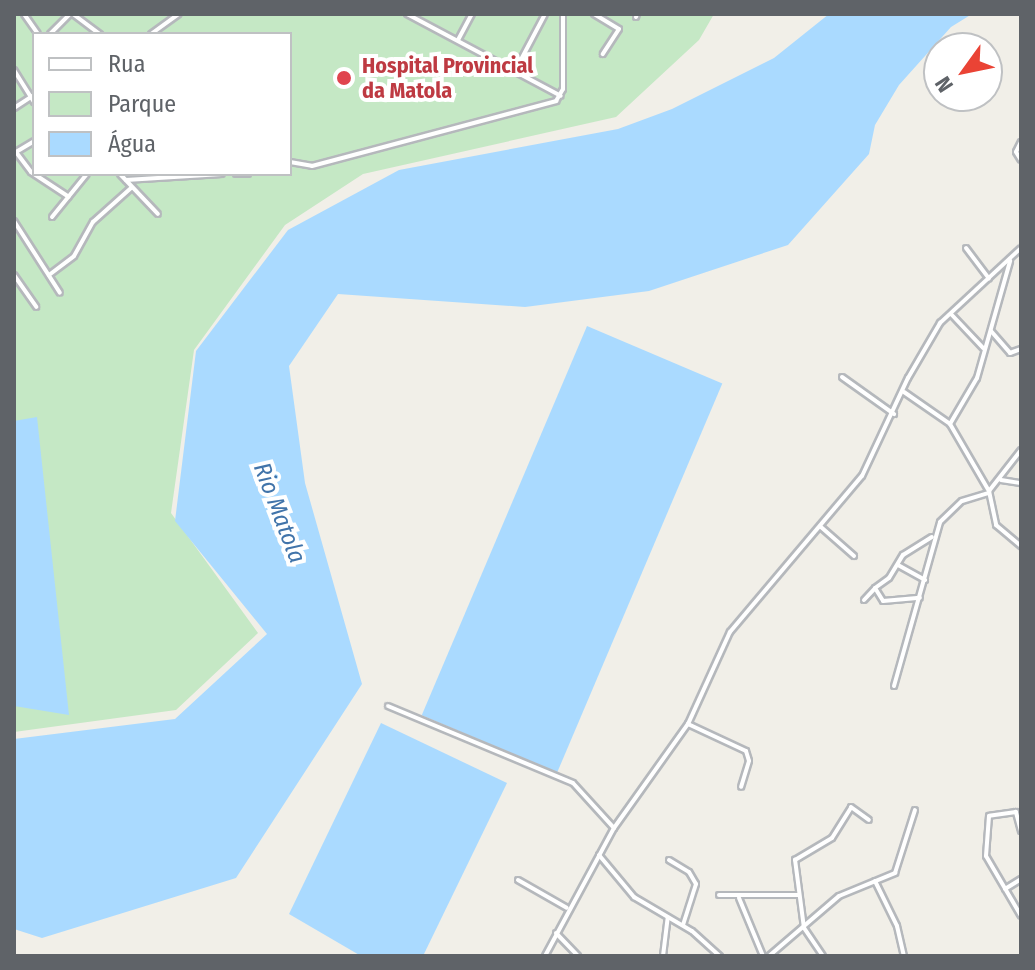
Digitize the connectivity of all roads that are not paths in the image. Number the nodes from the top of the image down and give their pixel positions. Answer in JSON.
{"nodes":[{"id":1,"x":24,"y":14,"type":"edge"},
{"id":2,"x":72,"y":14,"type":"edge"},
{"id":3,"x":179,"y":14,"type":"edge"},
{"id":4,"x":407,"y":14,"type":"edge"},
{"id":5,"x":472,"y":14,"type":"edge"},
{"id":6,"x":545,"y":14,"type":"edge"},
{"id":7,"x":563,"y":14,"type":"edge"},
{"id":8,"x":594,"y":14,"type":"edge"},
{"id":9,"x":37,"y":32,"type":"edge"},
{"id":10,"x":52,"y":32,"type":"edge"},
{"id":11,"x":97,"y":32,"type":"edge"},
{"id":12,"x":154,"y":32,"type":"edge"},
{"id":13,"x":458,"y":41,"type":"junction"},
{"id":14,"x":603,"y":54,"type":"dead end"},
{"id":15,"x":14,"y":70,"type":"edge"},
{"id":16,"x":515,"y":71,"type":"junction"},
{"id":17,"x":561,"y":96,"type":"junction"},
{"id":18,"x":32,"y":97,"type":"edge"},
{"id":19,"x":32,"y":99,"type":"edge"},
{"id":20,"x":14,"y":108,"type":"edge"},
{"id":21,"x":1021,"y":142,"type":"edge"},
{"id":22,"x":14,"y":144,"type":"edge"},
{"id":23,"x":16,"y":152,"type":"edge"},
{"id":24,"x":1021,"y":160,"type":"edge"},
{"id":25,"x":292,"y":162,"type":"edge"},
{"id":26,"x":32,"y":173,"type":"edge"},
{"id":27,"x":37,"y":176,"type":"edge"},
{"id":28,"x":85,"y":176,"type":"edge"},
{"id":29,"x":122,"y":176,"type":"edge"},
{"id":30,"x":190,"y":176,"type":"edge"},
{"id":31,"x":126,"y":180,"type":"junction"},
{"id":32,"x":131,"y":188,"type":"junction"},
{"id":33,"x":69,"y":197,"type":"junction"},
{"id":34,"x":158,"y":214,"type":"dead end"},
{"id":35,"x":52,"y":217,"type":"dead end"},
{"id":36,"x":14,"y":221,"type":"edge"},
{"id":37,"x":966,"y":248,"type":"dead end"},
{"id":38,"x":1021,"y":248,"type":"edge"},
{"id":39,"x":1010,"y":259,"type":"junction"},
{"id":40,"x":14,"y":275,"type":"edge"},
{"id":41,"x":49,"y":275,"type":"junction"},
{"id":42,"x":989,"y":278,"type":"junction"},
{"id":43,"x":60,"y":293,"type":"dead end"},
{"id":44,"x":36,"y":307,"type":"dead end"},
{"id":45,"x":951,"y":314,"type":"junction"},
{"id":46,"x":991,"y":331,"type":"junction"},
{"id":47,"x":983,"y":348,"type":"junction"},
{"id":48,"x":1021,"y":349,"type":"edge"},
{"id":49,"x":842,"y":377,"type":"dead end"},
{"id":50,"x":903,"y":391,"type":"junction"},
{"id":51,"x":894,"y":414,"type":"junction"},
{"id":52,"x":950,"y":424,"type":"junction"},
{"id":53,"x":1021,"y":450,"type":"edge"},
{"id":54,"x":1001,"y":480,"type":"junction"},
{"id":55,"x":1021,"y":483,"type":"edge"},
{"id":56,"x":989,"y":492,"type":"junction"},
{"id":57,"x":821,"y":527,"type":"junction"},
{"id":58,"x":934,"y":535,"type":"junction"},
{"id":59,"x":1021,"y":546,"type":"edge"},
{"id":60,"x":854,"y":556,"type":"dead end"},
{"id":61,"x":898,"y":565,"type":"junction"},
{"id":62,"x":925,"y":580,"type":"junction"},
{"id":63,"x":875,"y":588,"type":"junction"},
{"id":64,"x":920,"y":598,"type":"junction"},
{"id":65,"x":864,"y":600,"type":"dead end"},
{"id":66,"x":894,"y":686,"type":"dead end"},
{"id":67,"x":388,"y":706,"type":"dead end"},
{"id":68,"x":688,"y":724,"type":"junction"},
{"id":69,"x":741,"y":787,"type":"dead end"},
{"id":70,"x":915,"y":810,"type":"dead end"},
{"id":71,"x":869,"y":820,"type":"dead end"},
{"id":72,"x":614,"y":828,"type":"junction"},
{"id":73,"x":1021,"y":831,"type":"edge"},
{"id":74,"x":599,"y":855,"type":"junction"},
{"id":75,"x":669,"y":860,"type":"dead end"},
{"id":76,"x":592,"y":865,"type":"junction"},
{"id":77,"x":604,"y":865,"type":"junction"},
{"id":78,"x":1021,"y":879,"type":"edge"},
{"id":79,"x":518,"y":880,"type":"dead end"},
{"id":80,"x":875,"y":881,"type":"junction"},
{"id":81,"x":1005,"y":889,"type":"junction"},
{"id":82,"x":719,"y":895,"type":"dead end"},
{"id":83,"x":798,"y":895,"type":"junction"},
{"id":84,"x":739,"y":898,"type":"junction"},
{"id":85,"x":567,"y":908,"type":"junction"},
{"id":86,"x":1021,"y":916,"type":"edge"},
{"id":87,"x":668,"y":917,"type":"junction"},
{"id":88,"x":683,"y":925,"type":"junction"},
{"id":89,"x":804,"y":928,"type":"junction"},
{"id":90,"x":556,"y":933,"type":"junction"},
{"id":91,"x":545,"y":956,"type":"edge"},
{"id":92,"x":578,"y":956,"type":"edge"},
{"id":93,"x":663,"y":956,"type":"edge"},
{"id":94,"x":720,"y":956,"type":"edge"},
{"id":95,"x":766,"y":956,"type":"edge"},
{"id":96,"x":823,"y":956,"type":"edge"},
{"id":97,"x":904,"y":956,"type":"edge"}],
"edges":[{"from":1,"to":9,"type":"street"},
{"from":2,"to":10,"type":"street"},
{"from":2,"to":11,"type":"street"},
{"from":3,"to":12,"type":"street"},
{"from":4,"to":13,"type":"street"},
{"from":5,"to":13,"type":"street"},
{"from":6,"to":16,"type":"street"},
{"from":7,"to":17,"type":"street"},
{"from":8,"to":14,"type":"street"},
{"from":13,"to":16,"type":"street"},
{"from":15,"to":18,"type":"street"},
{"from":16,"to":17,"type":"street"},
{"from":17,"to":25,"type":"street"},
{"from":19,"to":20,"type":"street"},
{"from":21,"to":24,"type":"street"},
{"from":22,"to":23,"type":"street"},
{"from":23,"to":26,"type":"street"},
{"from":27,"to":33,"type":"street"},
{"from":28,"to":33,"type":"street"},
{"from":29,"to":31,"type":"street"},
{"from":30,"to":31,"type":"street"},
{"from":31,"to":32,"type":"street"},
{"from":32,"to":34,"type":"street"},
{"from":32,"to":41,"type":"street"},
{"from":33,"to":35,"type":"street"},
{"from":36,"to":41,"type":"street"},
{"from":37,"to":42,"type":"street"},
{"from":38,"to":39,"type":"street"},
{"from":39,"to":42,"type":"street"},
{"from":39,"to":46,"type":"street"},
{"from":40,"to":44,"type":"street"},
{"from":41,"to":43,"type":"street"},
{"from":42,"to":45,"type":"street"},
{"from":45,"to":47,"type":"street"},
{"from":45,"to":50,"type":"street"},
{"from":46,"to":47,"type":"street"},
{"from":46,"to":48,"type":"street"},
{"from":47,"to":52,"type":"street"},
{"from":49,"to":51,"type":"street"},
{"from":50,"to":51,"type":"street"},
{"from":50,"to":52,"type":"street"},
{"from":51,"to":57,"type":"street"},
{"from":52,"to":56,"type":"street"},
{"from":53,"to":54,"type":"street"},
{"from":54,"to":55,"type":"street"},
{"from":54,"to":56,"type":"street"},
{"from":56,"to":58,"type":"street"},
{"from":56,"to":59,"type":"street"},
{"from":57,"to":60,"type":"street"},
{"from":57,"to":68,"type":"street"},
{"from":58,"to":61,"type":"street"},
{"from":58,"to":62,"type":"street"},
{"from":61,"to":62,"type":"street"},
{"from":61,"to":63,"type":"street"},
{"from":62,"to":64,"type":"street"},
{"from":63,"to":64,"type":"street"},
{"from":63,"to":65,"type":"street"},
{"from":64,"to":66,"type":"street"},
{"from":67,"to":72,"type":"street"},
{"from":68,"to":69,"type":"street"},
{"from":68,"to":72,"type":"street"},
{"from":70,"to":80,"type":"street"},
{"from":71,"to":83,"type":"street"},
{"from":72,"to":74,"type":"street"},
{"from":73,"to":81,"type":"street"},
{"from":74,"to":76,"type":"street"},
{"from":74,"to":77,"type":"street"},
{"from":75,"to":88,"type":"street"},
{"from":76,"to":77,"type":"street"},
{"from":76,"to":85,"type":"street"},
{"from":77,"to":87,"type":"street"},
{"from":78,"to":81,"type":"street"},
{"from":79,"to":85,"type":"street"},
{"from":80,"to":89,"type":"street"},
{"from":80,"to":97,"type":"street"},
{"from":81,"to":86,"type":"street"},
{"from":82,"to":84,"type":"street"},
{"from":83,"to":84,"type":"street"},
{"from":83,"to":89,"type":"street"},
{"from":84,"to":95,"type":"street"},
{"from":85,"to":90,"type":"street"},
{"from":87,"to":88,"type":"street"},
{"from":87,"to":93,"type":"street"},
{"from":88,"to":94,"type":"street"},
{"from":89,"to":95,"type":"street"},
{"from":89,"to":96,"type":"street"},
{"from":90,"to":91,"type":"street"},
{"from":90,"to":92,"type":"street"}]}
